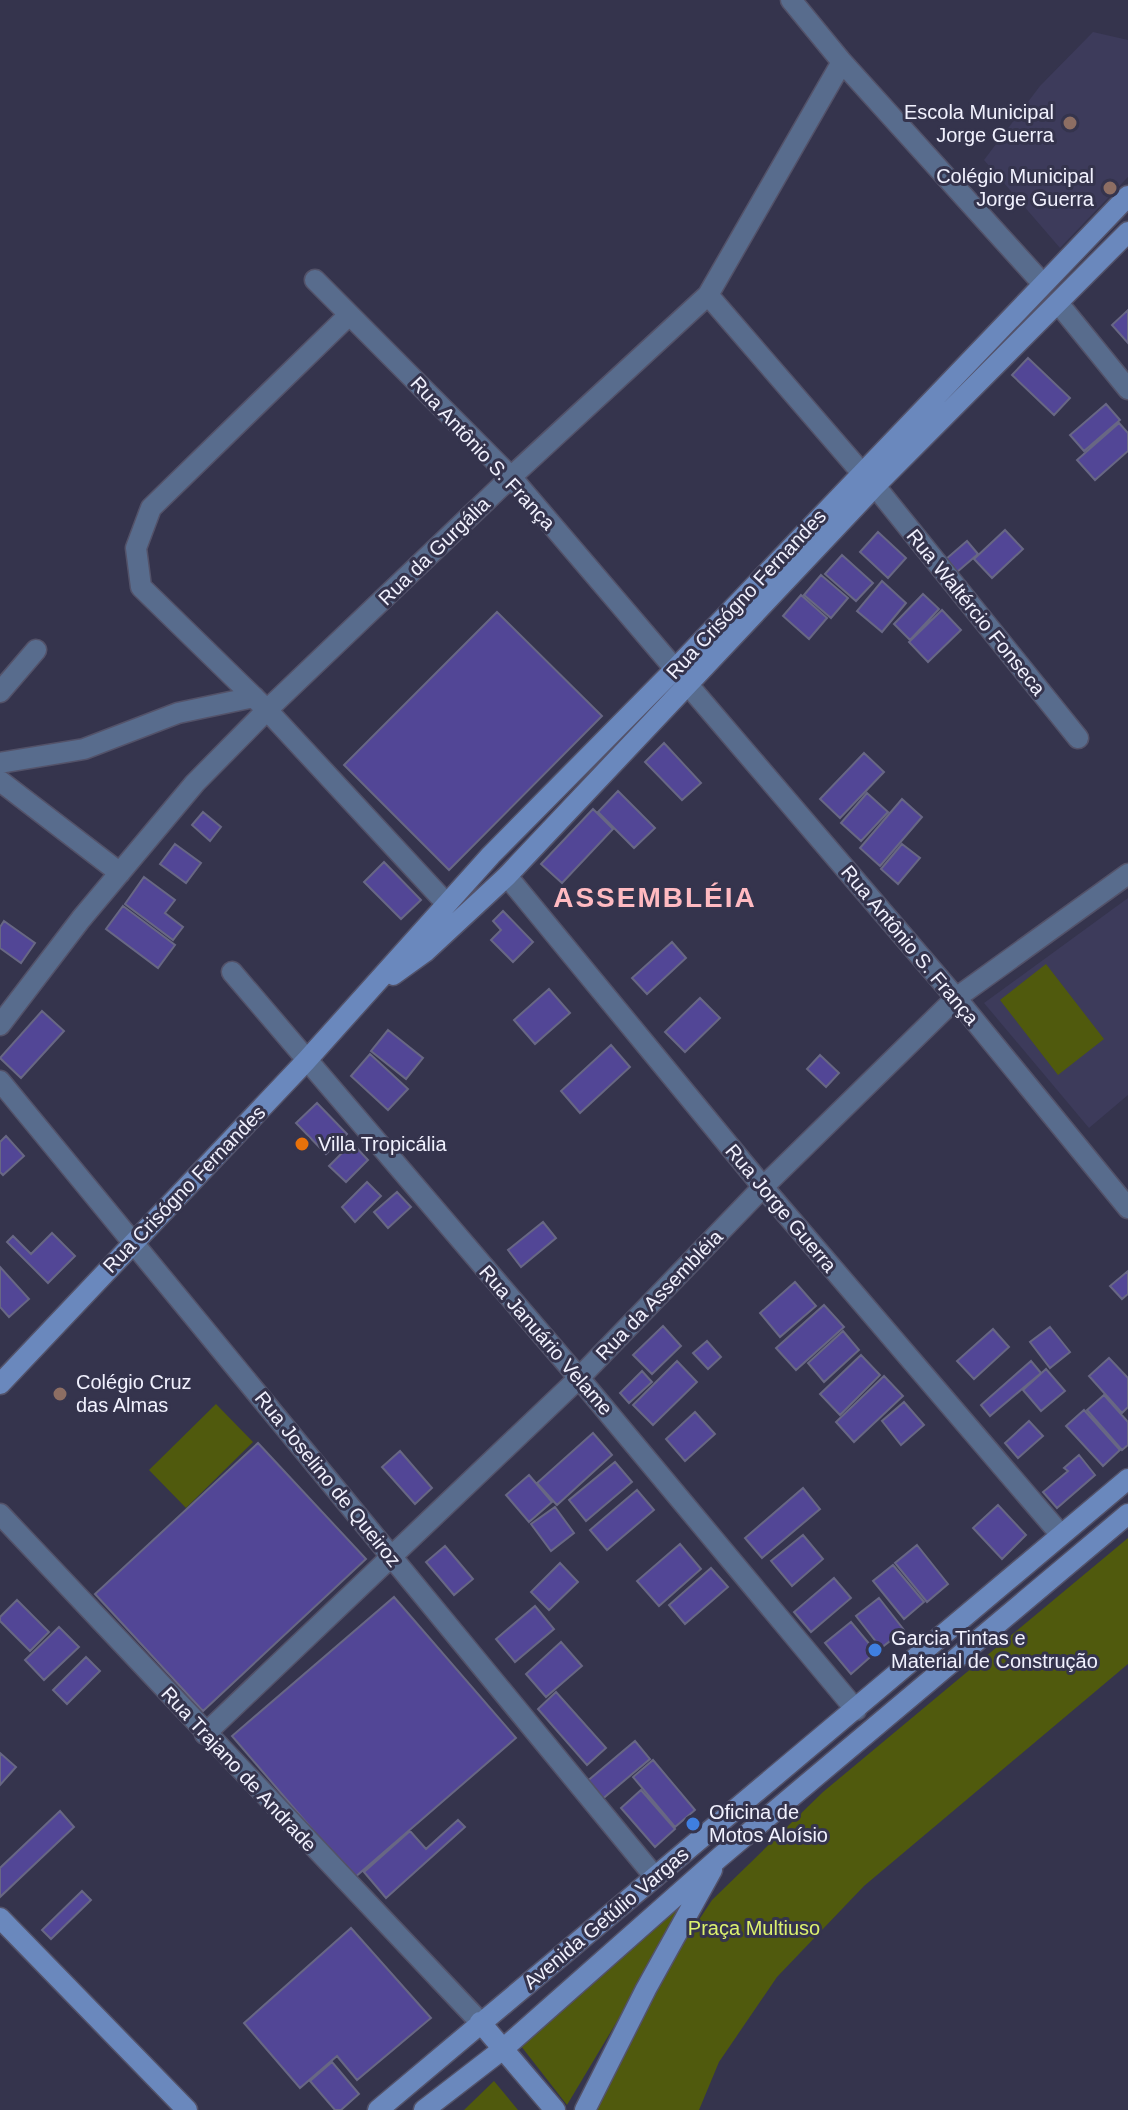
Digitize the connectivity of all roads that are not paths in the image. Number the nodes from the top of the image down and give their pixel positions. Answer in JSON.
{"nodes":[{"id":1,"x":791,"y":0,"type":"edge"},
{"id":2,"x":842,"y":62,"type":"junction"},
{"id":3,"x":1128,"y":196,"type":"edge"},
{"id":4,"x":1128,"y":232,"type":"edge"},
{"id":5,"x":315,"y":280,"type":"dead end"},
{"id":6,"x":1043,"y":284,"type":"junction"},
{"id":7,"x":708,"y":295,"type":"junction"},
{"id":8,"x":1058,"y":303,"type":"junction"},
{"id":9,"x":349,"y":315,"type":"junction"},
{"id":10,"x":1128,"y":389,"type":"edge"},
{"id":11,"x":511,"y":477,"type":"junction"},
{"id":12,"x":868,"y":479,"type":"junction"},
{"id":13,"x":36,"y":650,"type":"dead end"},
{"id":14,"x":675,"y":669,"type":"junction"},
{"id":15,"x":689,"y":686,"type":"junction"},
{"id":16,"x":0,"y":692,"type":"edge"},
{"id":17,"x":260,"y":704,"type":"junction"},
{"id":18,"x":1078,"y":738,"type":"dead end"},
{"id":19,"x":0,"y":763,"type":"edge"},
{"id":20,"x":0,"y":781,"type":"edge"},
{"id":21,"x":120,"y":873,"type":"junction"},
{"id":22,"x":1128,"y":874,"type":"edge"},
{"id":23,"x":507,"y":876,"type":"junction"},
{"id":24,"x":446,"y":903,"type":"junction"},
{"id":25,"x":232,"y":972,"type":"dead end"},
{"id":26,"x":367,"y":993,"type":"junction"},
{"id":27,"x":956,"y":998,"type":"junction"},
{"id":28,"x":0,"y":1025,"type":"edge"},
{"id":29,"x":306,"y":1061,"type":"junction"},
{"id":30,"x":0,"y":1081,"type":"edge"},
{"id":31,"x":763,"y":1187,"type":"junction"},
{"id":32,"x":1128,"y":1208,"type":"edge"},
{"id":33,"x":133,"y":1241,"type":"junction"},
{"id":34,"x":579,"y":1378,"type":"junction"},
{"id":35,"x":0,"y":1384,"type":"edge"},
{"id":36,"x":1128,"y":1479,"type":"edge"},
{"id":37,"x":0,"y":1514,"type":"edge"},
{"id":38,"x":1128,"y":1514,"type":"edge"},
{"id":39,"x":1061,"y":1535,"type":"junction"},
{"id":40,"x":392,"y":1556,"type":"junction"},
{"id":41,"x":856,"y":1710,"type":"junction"},
{"id":42,"x":205,"y":1734,"type":"junction"},
{"id":43,"x":720,"y":1857,"type":"junction"},
{"id":44,"x":655,"y":1877,"type":"junction"},
{"id":45,"x":0,"y":1918,"type":"edge"},
{"id":46,"x":480,"y":2022,"type":"junction"},
{"id":47,"x":503,"y":2049,"type":"junction"},
{"id":48,"x":187,"y":2110,"type":"edge"},
{"id":49,"x":378,"y":2110,"type":"edge"},
{"id":50,"x":424,"y":2110,"type":"edge"},
{"id":51,"x":555,"y":2110,"type":"edge"},
{"id":52,"x":585,"y":2110,"type":"edge"}],
"edges":[{"from":1,"to":2,"type":"street"},
{"from":2,"to":6,"type":"street"},
{"from":2,"to":7,"type":"street","name":"Rua da Gurgália"},
{"from":3,"to":6,"type":"street","name":"Rua Crisógno Fernandes"},
{"from":4,"to":8,"type":"street","name":"Rua Crisógno Fernandes"},
{"from":5,"to":9,"type":"street","name":"Rua Antônio S. França"},
{"from":6,"to":12,"type":"street","name":"Rua Crisógno Fernandes"},
{"from":7,"to":11,"type":"street","name":"Rua da Gurgália"},
{"from":7,"to":12,"type":"street","name":"Rua Waltércio Fonseca"},
{"from":8,"to":10,"type":"street"},
{"from":8,"to":12,"type":"street","name":"Rua Crisógno Fernandes"},
{"from":9,"to":11,"type":"street","name":"Rua Antônio S. França"},
{"from":9,"to":17,"type":"street"},
{"from":11,"to":14,"type":"street","name":"Rua Antônio S. França"},
{"from":11,"to":17,"type":"street","name":"Rua da Gurgália"},
{"from":12,"to":14,"type":"street","name":"Rua Crisógno Fernandes"},
{"from":12,"to":15,"type":"street","name":"Rua Crisógno Fernandes"},
{"from":12,"to":18,"type":"street","name":"Rua Waltércio Fonseca"},
{"from":13,"to":16,"type":"street"},
{"from":14,"to":24,"type":"street","name":"Rua Crisógno Fernandes"},
{"from":15,"to":23,"type":"street","name":"Rua Crisógno Fernandes"},
{"from":15,"to":27,"type":"street","name":"Rua Antônio S. França"},
{"from":17,"to":19,"type":"street"},
{"from":17,"to":21,"type":"street","name":"Rua da Gurgália"},
{"from":17,"to":24,"type":"street"},
{"from":20,"to":21,"type":"street"},
{"from":21,"to":28,"type":"street","name":"Rua da Gurgália"},
{"from":22,"to":27,"type":"street","name":"Rua da Assembléia"},
{"from":23,"to":26,"type":"street","name":"Rua Crisógno Fernandes"},
{"from":23,"to":31,"type":"street","name":"Rua Jorge Guerra"},
{"from":24,"to":26,"type":"street","name":"Rua Crisógno Fernandes"},
{"from":25,"to":29,"type":"street","name":"Rua Januário Velame"},
{"from":26,"to":29,"type":"street","name":"Rua Crisógno Fernandes"},
{"from":27,"to":31,"type":"street","name":"Rua da Assembléia"},
{"from":27,"to":32,"type":"street","name":"Rua Antônio S. França"},
{"from":29,"to":33,"type":"street","name":"Rua Crisógno Fernandes"},
{"from":29,"to":34,"type":"street","name":"Rua Januário Velame"},
{"from":30,"to":33,"type":"street","name":"Rua Joselino de Queiroz"},
{"from":31,"to":34,"type":"street","name":"Rua da Assembléia"},
{"from":31,"to":39,"type":"street","name":"Rua Jorge Guerra"},
{"from":33,"to":35,"type":"street","name":"Rua Crisógno Fernandes"},
{"from":33,"to":40,"type":"street","name":"Rua Joselino de Queiroz"},
{"from":34,"to":40,"type":"street","name":"Rua da Assembléia"},
{"from":34,"to":41,"type":"street","name":"Rua Januário Velame"},
{"from":36,"to":39,"type":"street","name":"Avenida Getúlio Vargas"},
{"from":37,"to":42,"type":"street","name":"Rua Trajano de Andrade"},
{"from":38,"to":43,"type":"street","name":"Avenida Getúlio Vargas"},
{"from":39,"to":41,"type":"street","name":"Avenida Getúlio Vargas"},
{"from":40,"to":42,"type":"street","name":"Rua da Assembléia"},
{"from":40,"to":44,"type":"street","name":"Rua Joselino de Queiroz"},
{"from":41,"to":44,"type":"street","name":"Avenida Getúlio Vargas"},
{"from":42,"to":46,"type":"street","name":"Rua Trajano de Andrade"},
{"from":43,"to":47,"type":"street","name":"Avenida Getúlio Vargas"},
{"from":43,"to":52,"type":"street"},
{"from":44,"to":46,"type":"street","name":"Avenida Getúlio Vargas"},
{"from":45,"to":48,"type":"street"},
{"from":46,"to":47,"type":"street"},
{"from":46,"to":49,"type":"street","name":"Avenida Getúlio Vargas"},
{"from":47,"to":50,"type":"street","name":"Avenida Getúlio Vargas"},
{"from":47,"to":51,"type":"street"}]}
